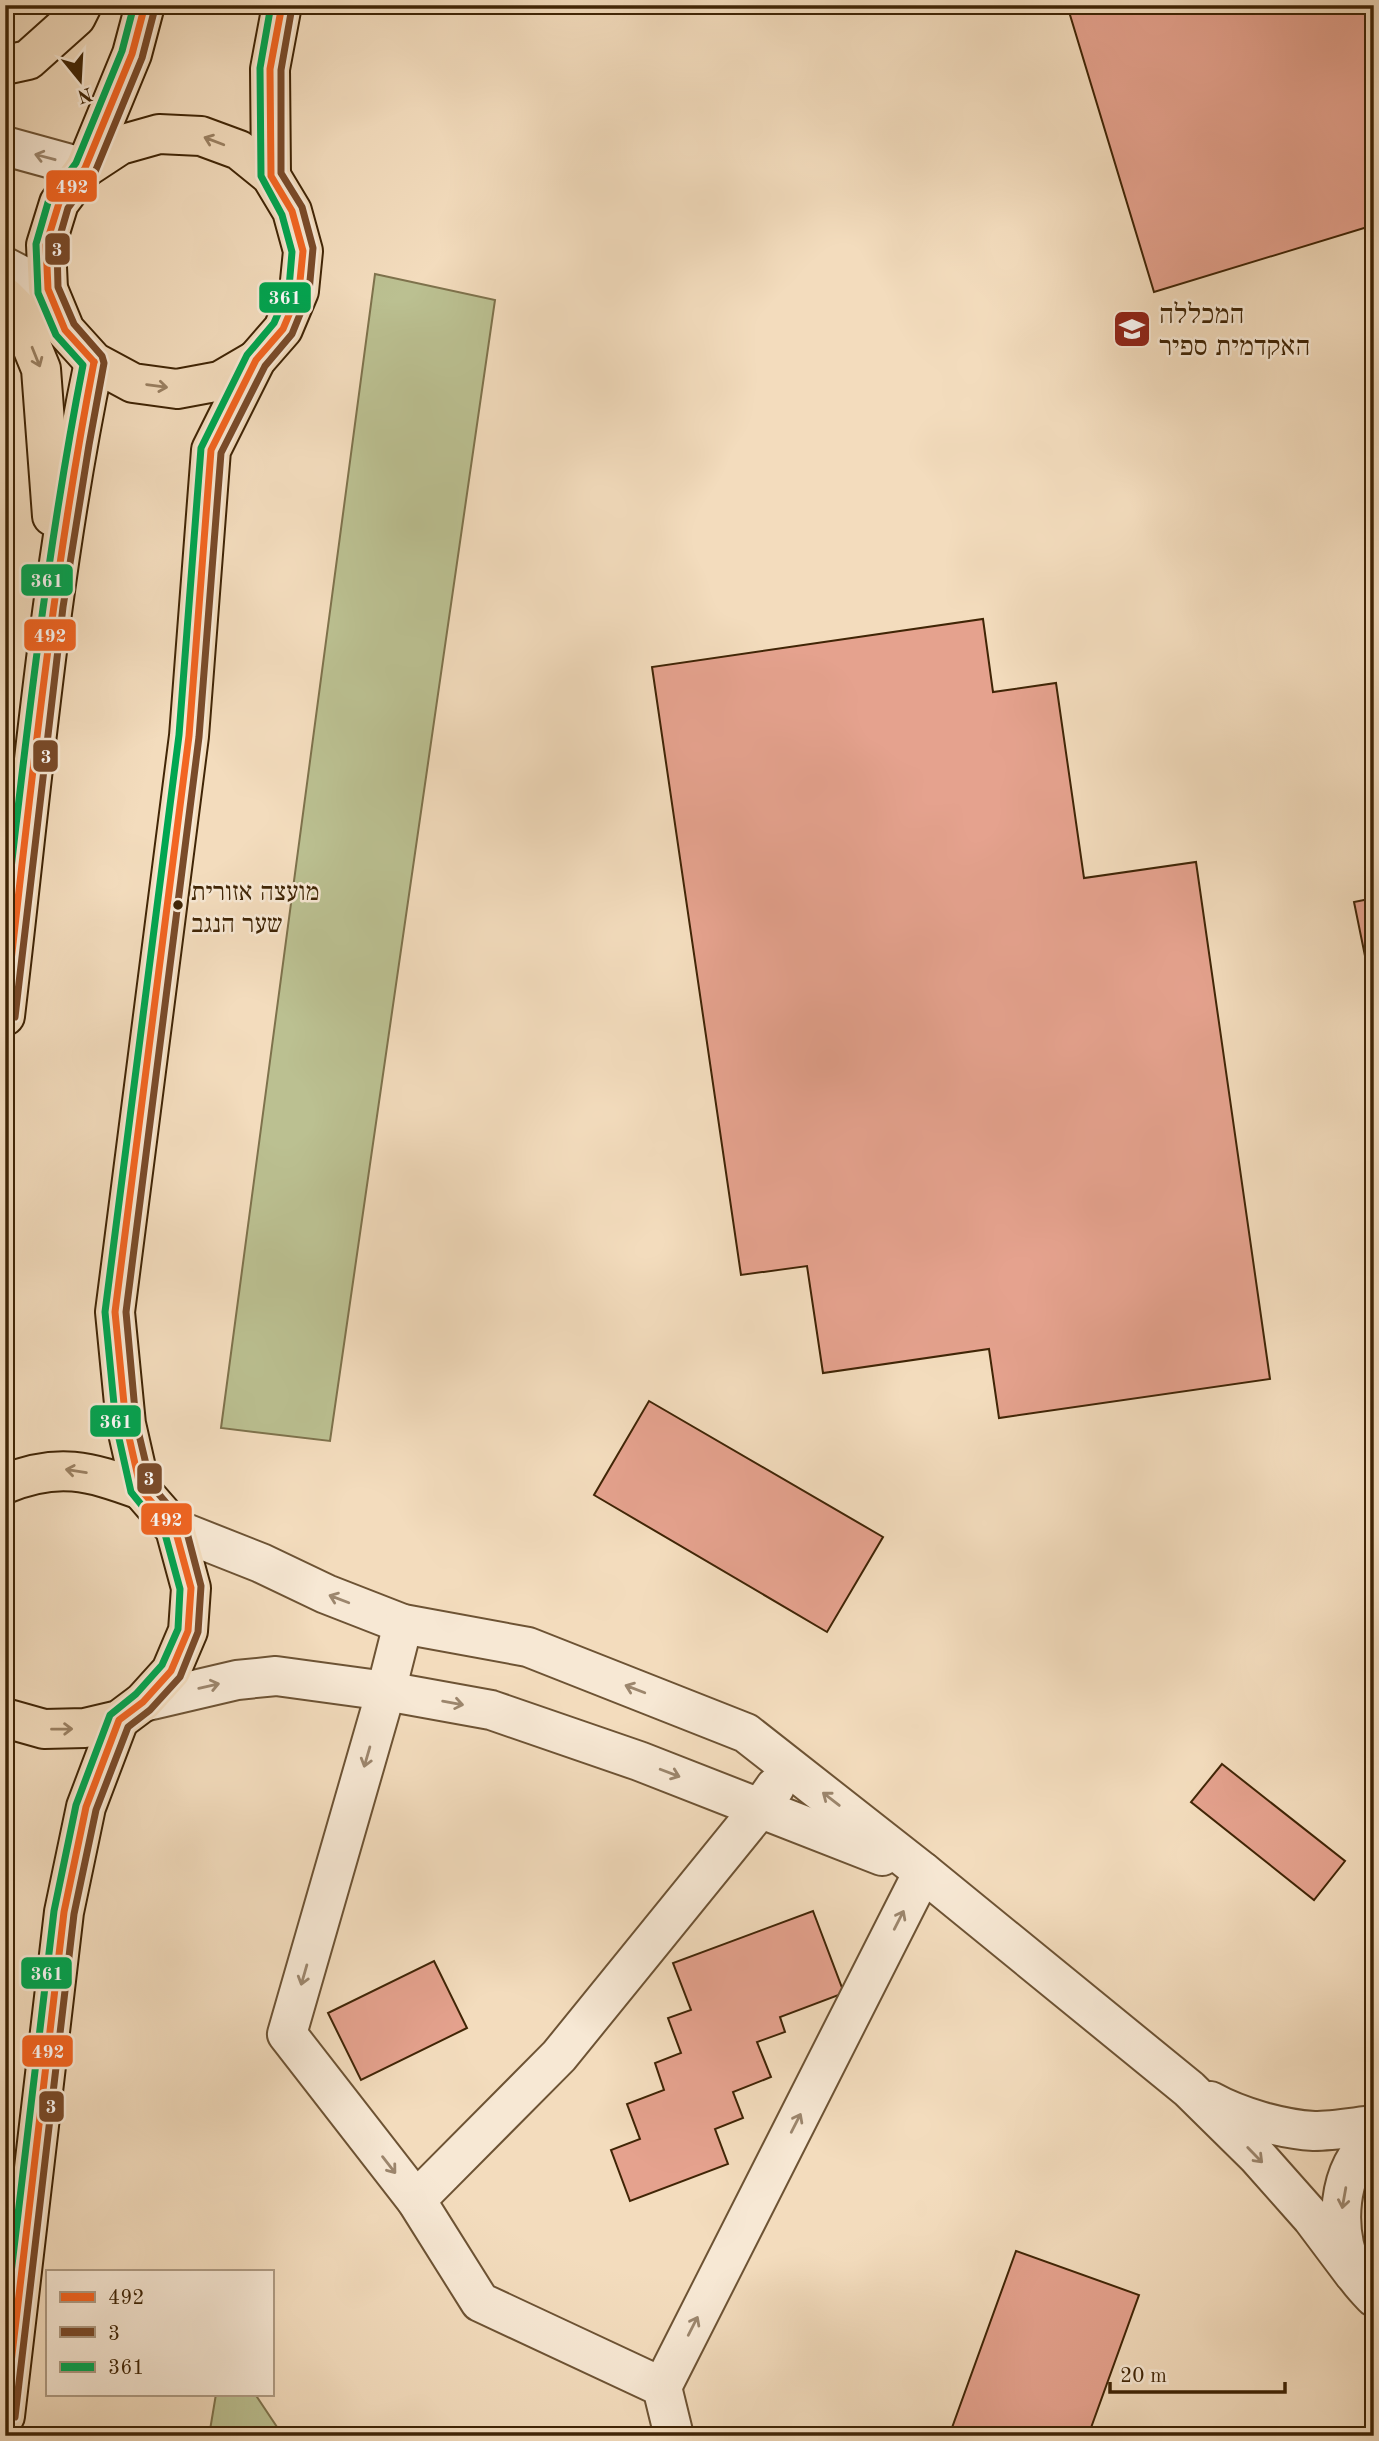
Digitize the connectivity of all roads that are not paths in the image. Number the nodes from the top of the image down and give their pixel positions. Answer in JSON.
{"nodes":[{"id":1,"x":82,"y":5,"type":"edge"},
{"id":2,"x":145,"y":5,"type":"edge"},
{"id":3,"x":282,"y":5,"type":"edge"},
{"id":4,"x":5,"y":65,"type":"edge"},
{"id":5,"x":5,"y":146,"type":"edge"},
{"id":6,"x":85,"y":168,"type":"junction"},
{"id":7,"x":271,"y":176,"type":"junction"},
{"id":8,"x":5,"y":267,"type":"edge"},
{"id":9,"x":48,"y":289,"type":"junction"},
{"id":10,"x":5,"y":297,"type":"edge"},
{"id":11,"x":256,"y":360,"type":"junction"},
{"id":12,"x":94,"y":362,"type":"junction"},
{"id":13,"x":56,"y":579,"type":"junction"},
{"id":14,"x":5,"y":1016,"type":"edge"},
{"id":15,"x":5,"y":1483,"type":"edge"},
{"id":16,"x":141,"y":1490,"type":"junction"},
{"id":17,"x":176,"y":1529,"type":"junction"},
{"id":18,"x":403,"y":1624,"type":"junction"},
{"id":19,"x":386,"y":1691,"type":"junction"},
{"id":20,"x":131,"y":1711,"type":"junction"},
{"id":21,"x":5,"y":1718,"type":"edge"},
{"id":22,"x":789,"y":1766,"type":"junction"},
{"id":23,"x":761,"y":1807,"type":"junction"},
{"id":24,"x":923,"y":1872,"type":"junction"},
{"id":25,"x":1189,"y":2089,"type":"junction"},
{"id":26,"x":1374,"y":2125,"type":"edge"},
{"id":27,"x":1374,"y":2138,"type":"edge"},
{"id":28,"x":416,"y":2200,"type":"junction"},
{"id":29,"x":1364,"y":2286,"type":"edge"},
{"id":30,"x":662,"y":2387,"type":"junction"},
{"id":31,"x":5,"y":2416,"type":"edge"},
{"id":32,"x":674,"y":2436,"type":"edge"}],
"edges":[{"from":1,"to":4,"type":"main road"},
{"from":2,"to":6,"type":"main road"},
{"from":3,"to":7,"type":"main road"},
{"from":6,"to":5,"type":"street","one_way":true},
{"from":7,"to":6,"type":"main road","one_way":true},
{"from":6,"to":9,"type":"main road"},
{"from":7,"to":11,"type":"main road"},
{"from":8,"to":9,"type":"street"},
{"from":9,"to":12,"type":"main road"},
{"from":10,"to":13,"type":"main road","one_way":true},
{"from":12,"to":11,"type":"main road","one_way":true},
{"from":11,"to":16,"type":"main road"},
{"from":12,"to":13,"type":"main road"},
{"from":13,"to":14,"type":"main road"},
{"from":16,"to":15,"type":"main road","one_way":true},
{"from":16,"to":17,"type":"main road"},
{"from":18,"to":17,"type":"street","one_way":true},
{"from":17,"to":20,"type":"main road"},
{"from":18,"to":19,"type":"street"},
{"from":22,"to":18,"type":"street","one_way":true},
{"from":20,"to":19,"type":"street","one_way":true},
{"from":19,"to":23,"type":"street","one_way":true},
{"from":19,"to":28,"type":"street","one_way":true},
{"from":21,"to":20,"type":"main road","one_way":true},
{"from":20,"to":31,"type":"main road"},
{"from":22,"to":23,"type":"street"},
{"from":24,"to":22,"type":"street","one_way":true},
{"from":23,"to":24,"type":"street"},
{"from":23,"to":28,"type":"street"},
{"from":24,"to":25,"type":"street"},
{"from":30,"to":24,"type":"street","one_way":true},
{"from":25,"to":26,"type":"street"},
{"from":25,"to":29,"type":"street","one_way":true},
{"from":27,"to":29,"type":"street","one_way":true},
{"from":28,"to":30,"type":"street"},
{"from":30,"to":32,"type":"street"}]}
